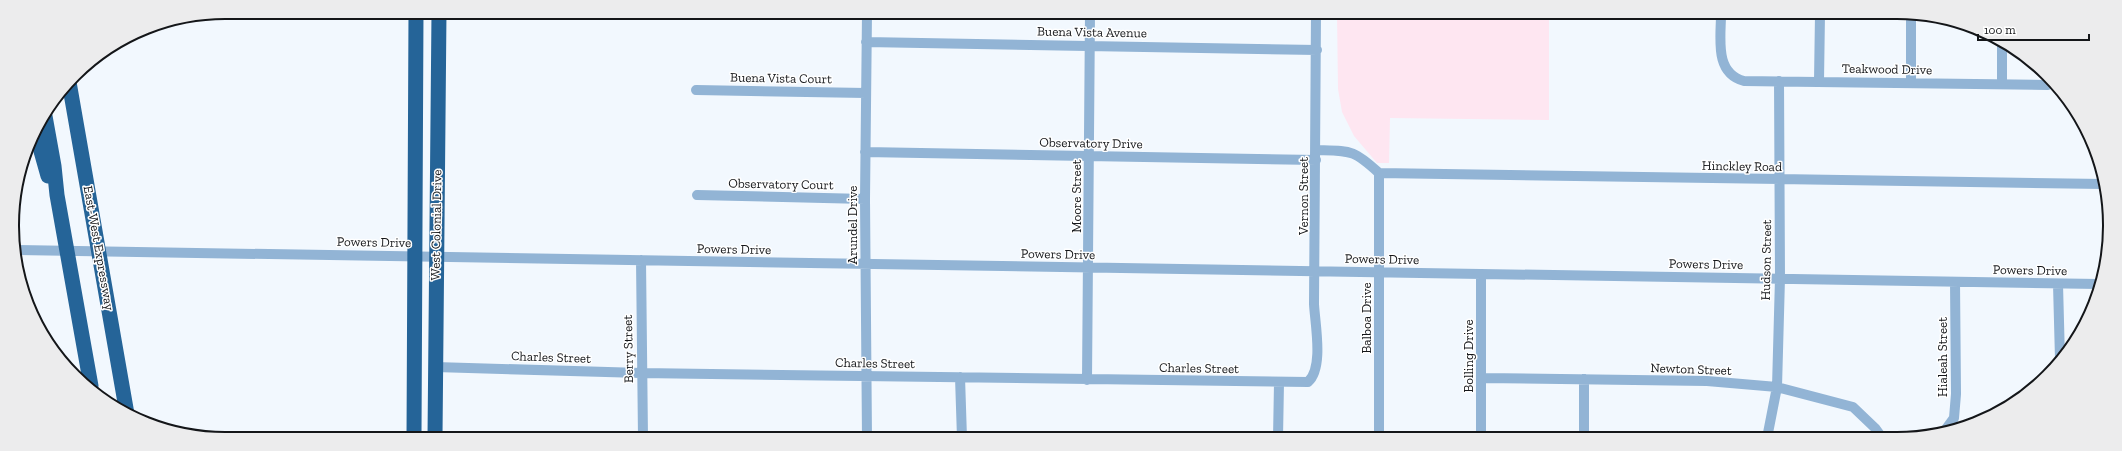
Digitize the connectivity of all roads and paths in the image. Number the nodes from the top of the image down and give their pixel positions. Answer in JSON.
{"nodes":[{"id":1,"x":416,"y":19,"type":"edge"},
{"id":2,"x":439,"y":19,"type":"edge"},
{"id":3,"x":867,"y":19,"type":"edge"},
{"id":4,"x":1090,"y":19,"type":"edge"},
{"id":5,"x":1316,"y":19,"type":"edge"},
{"id":6,"x":1721,"y":19,"type":"edge"},
{"id":7,"x":1820,"y":19,"type":"edge"},
{"id":8,"x":1911,"y":19,"type":"edge"},
{"id":9,"x":866,"y":42,"type":"junction"},
{"id":10,"x":1090,"y":45,"type":"junction"},
{"id":11,"x":2002,"y":48,"type":"edge"},
{"id":12,"x":1316,"y":50,"type":"junction"},
{"id":13,"x":1779,"y":80,"type":"junction"},
{"id":14,"x":1819,"y":81,"type":"junction"},
{"id":15,"x":1911,"y":82,"type":"junction"},
{"id":16,"x":2002,"y":84,"type":"junction"},
{"id":17,"x":74,"y":85,"type":"edge"},
{"id":18,"x":2048,"y":85,"type":"dead end"},
{"id":19,"x":70,"y":89,"type":"edge"},
{"id":20,"x":696,"y":90,"type":"dead end"},
{"id":21,"x":866,"y":93,"type":"junction"},
{"id":22,"x":75,"y":109,"type":"junction"},
{"id":23,"x":46,"y":123,"type":"edge"},
{"id":24,"x":37,"y":140,"type":"edge"},
{"id":25,"x":865,"y":152,"type":"junction"},
{"id":26,"x":1316,"y":155,"type":"junction"},
{"id":27,"x":1089,"y":156,"type":"junction"},
{"id":28,"x":1379,"y":173,"type":"junction"},
{"id":29,"x":1780,"y":179,"type":"junction"},
{"id":30,"x":2099,"y":184,"type":"edge"},
{"id":31,"x":57,"y":195,"type":"junction"},
{"id":32,"x":697,"y":195,"type":"dead end"},
{"id":33,"x":865,"y":199,"type":"junction"},
{"id":34,"x":21,"y":250,"type":"edge"},
{"id":35,"x":414,"y":256,"type":"junction"},
{"id":36,"x":436,"y":256,"type":"junction"},
{"id":37,"x":640,"y":260,"type":"junction"},
{"id":38,"x":865,"y":264,"type":"junction"},
{"id":39,"x":1088,"y":268,"type":"junction"},
{"id":40,"x":1315,"y":271,"type":"junction"},
{"id":41,"x":1379,"y":272,"type":"junction"},
{"id":42,"x":1481,"y":274,"type":"junction"},
{"id":43,"x":1780,"y":278,"type":"junction"},
{"id":44,"x":1955,"y":282,"type":"junction"},
{"id":45,"x":2058,"y":284,"type":"junction"},
{"id":46,"x":2094,"y":284,"type":"edge"},
{"id":47,"x":2060,"y":351,"type":"edge"},
{"id":48,"x":435,"y":367,"type":"junction"},
{"id":49,"x":641,"y":372,"type":"junction"},
{"id":50,"x":866,"y":376,"type":"junction"},
{"id":51,"x":960,"y":377,"type":"junction"},
{"id":52,"x":1312,"y":378,"type":"joint"},
{"id":53,"x":1481,"y":378,"type":"junction"},
{"id":54,"x":1584,"y":379,"type":"junction"},
{"id":55,"x":1087,"y":380,"type":"junction"},
{"id":56,"x":90,"y":382,"type":"edge"},
{"id":57,"x":1279,"y":383,"type":"junction"},
{"id":58,"x":1777,"y":387,"type":"junction"},
{"id":59,"x":126,"y":406,"type":"edge"},
{"id":60,"x":1949,"y":425,"type":"edge"},
{"id":61,"x":414,"y":432,"type":"edge"},
{"id":62,"x":435,"y":432,"type":"edge"},
{"id":63,"x":643,"y":432,"type":"edge"},
{"id":64,"x":867,"y":432,"type":"edge"},
{"id":65,"x":962,"y":432,"type":"edge"},
{"id":66,"x":1278,"y":432,"type":"edge"},
{"id":67,"x":1379,"y":432,"type":"edge"},
{"id":68,"x":1482,"y":432,"type":"edge"},
{"id":69,"x":1584,"y":432,"type":"edge"},
{"id":70,"x":1768,"y":432,"type":"edge"},
{"id":71,"x":1878,"y":432,"type":"edge"}],
"edges":[{"from":1,"to":35,"type":"highway","name":"West Colonial Drive"},
{"from":2,"to":36,"type":"highway","name":"West Colonial Drive"},
{"from":3,"to":9,"type":"street","name":"Arundel Drive"},
{"from":4,"to":10,"type":"street","name":"Moore Street"},
{"from":5,"to":12,"type":"street","name":"Vernon Street"},
{"from":6,"to":13,"type":"street","name":"Teakwood Drive"},
{"from":7,"to":14,"type":"street"},
{"from":8,"to":15,"type":"street"},
{"from":9,"to":10,"type":"street","name":"Buena Vista Avenue"},
{"from":9,"to":21,"type":"street","name":"Arundel Drive"},
{"from":10,"to":12,"type":"street","name":"Buena Vista Avenue"},
{"from":10,"to":27,"type":"street","name":"Moore Street"},
{"from":11,"to":16,"type":"street"},
{"from":12,"to":26,"type":"street","name":"Vernon Street"},
{"from":13,"to":14,"type":"street","name":"Teakwood Drive"},
{"from":13,"to":29,"type":"street","name":"Hudson Street"},
{"from":14,"to":15,"type":"street","name":"Teakwood Drive"},
{"from":15,"to":16,"type":"street","name":"Teakwood Drive"},
{"from":16,"to":18,"type":"street","name":"Teakwood Drive"},
{"from":17,"to":22,"type":"highway"},
{"from":19,"to":22,"type":"highway","name":"East-West Expressway"},
{"from":20,"to":21,"type":"street","name":"Buena Vista Court"},
{"from":21,"to":25,"type":"street","name":"Arundel Drive"},
{"from":22,"to":59,"type":"highway","name":"East-West Expressway"},
{"from":23,"to":31,"type":"highway"},
{"from":24,"to":31,"type":"highway"},
{"from":25,"to":27,"type":"street","name":"Observatory Drive"},
{"from":25,"to":33,"type":"street","name":"Arundel Drive"},
{"from":26,"to":27,"type":"street","name":"Observatory Drive"},
{"from":26,"to":28,"type":"street"},
{"from":26,"to":40,"type":"street","name":"Vernon Street"},
{"from":27,"to":39,"type":"street","name":"Moore Street"},
{"from":28,"to":29,"type":"street","name":"Hinckley Road"},
{"from":28,"to":41,"type":"street","name":"Balboa Drive"},
{"from":29,"to":30,"type":"street","name":"Hinckley Road"},
{"from":29,"to":43,"type":"street","name":"Hudson Street"},
{"from":31,"to":56,"type":"highway"},
{"from":32,"to":33,"type":"street","name":"Observatory Court"},
{"from":33,"to":38,"type":"street","name":"Arundel Drive"},
{"from":34,"to":35,"type":"street","name":"Powers Drive"},
{"from":35,"to":36,"type":"street","name":"Powers Drive"},
{"from":35,"to":61,"type":"highway","name":"West Colonial Drive"},
{"from":36,"to":37,"type":"street","name":"Powers Drive"},
{"from":36,"to":48,"type":"highway","name":"West Colonial Drive"},
{"from":37,"to":38,"type":"street","name":"Powers Drive"},
{"from":37,"to":49,"type":"street","name":"Berry Street"},
{"from":38,"to":39,"type":"street","name":"Powers Drive"},
{"from":38,"to":50,"type":"street","name":"Arundel Drive"},
{"from":39,"to":40,"type":"street","name":"Powers Drive"},
{"from":39,"to":55,"type":"street","name":"Moore Street"},
{"from":40,"to":41,"type":"street","name":"Powers Drive"},
{"from":40,"to":52,"type":"street","name":"Vernon Street"},
{"from":41,"to":42,"type":"street","name":"Powers Drive"},
{"from":41,"to":67,"type":"street","name":"Balboa Drive"},
{"from":42,"to":43,"type":"street","name":"Powers Drive"},
{"from":42,"to":53,"type":"street","name":"Bolling Drive"},
{"from":43,"to":44,"type":"street","name":"Powers Drive"},
{"from":43,"to":58,"type":"street","name":"Hudson Street"},
{"from":44,"to":45,"type":"street","name":"Powers Drive"},
{"from":44,"to":60,"type":"street","name":"Hialeah Street"},
{"from":45,"to":46,"type":"street","name":"Powers Drive"},
{"from":45,"to":47,"type":"street"},
{"from":48,"to":49,"type":"street","name":"Charles Street"},
{"from":48,"to":62,"type":"highway","name":"West Colonial Drive"},
{"from":49,"to":50,"type":"street","name":"Charles Street"},
{"from":49,"to":63,"type":"street","name":"Berry Street"},
{"from":50,"to":51,"type":"street","name":"Charles Street"},
{"from":50,"to":64,"type":"street","name":"Arundel Drive"},
{"from":51,"to":55,"type":"street","name":"Charles Street"},
{"from":51,"to":65,"type":"street"},
{"from":52,"to":57,"type":"street","name":"Charles Street"},
{"from":53,"to":54,"type":"street","name":"Newton Street"},
{"from":53,"to":68,"type":"street","name":"Bolling Drive"},
{"from":54,"to":58,"type":"street","name":"Newton Street"},
{"from":54,"to":69,"type":"street"},
{"from":55,"to":57,"type":"street","name":"Charles Street"},
{"from":57,"to":66,"type":"street"},
{"from":58,"to":70,"type":"street","name":"Hudson Street"},
{"from":58,"to":71,"type":"street","name":"Newton Street"}]}
